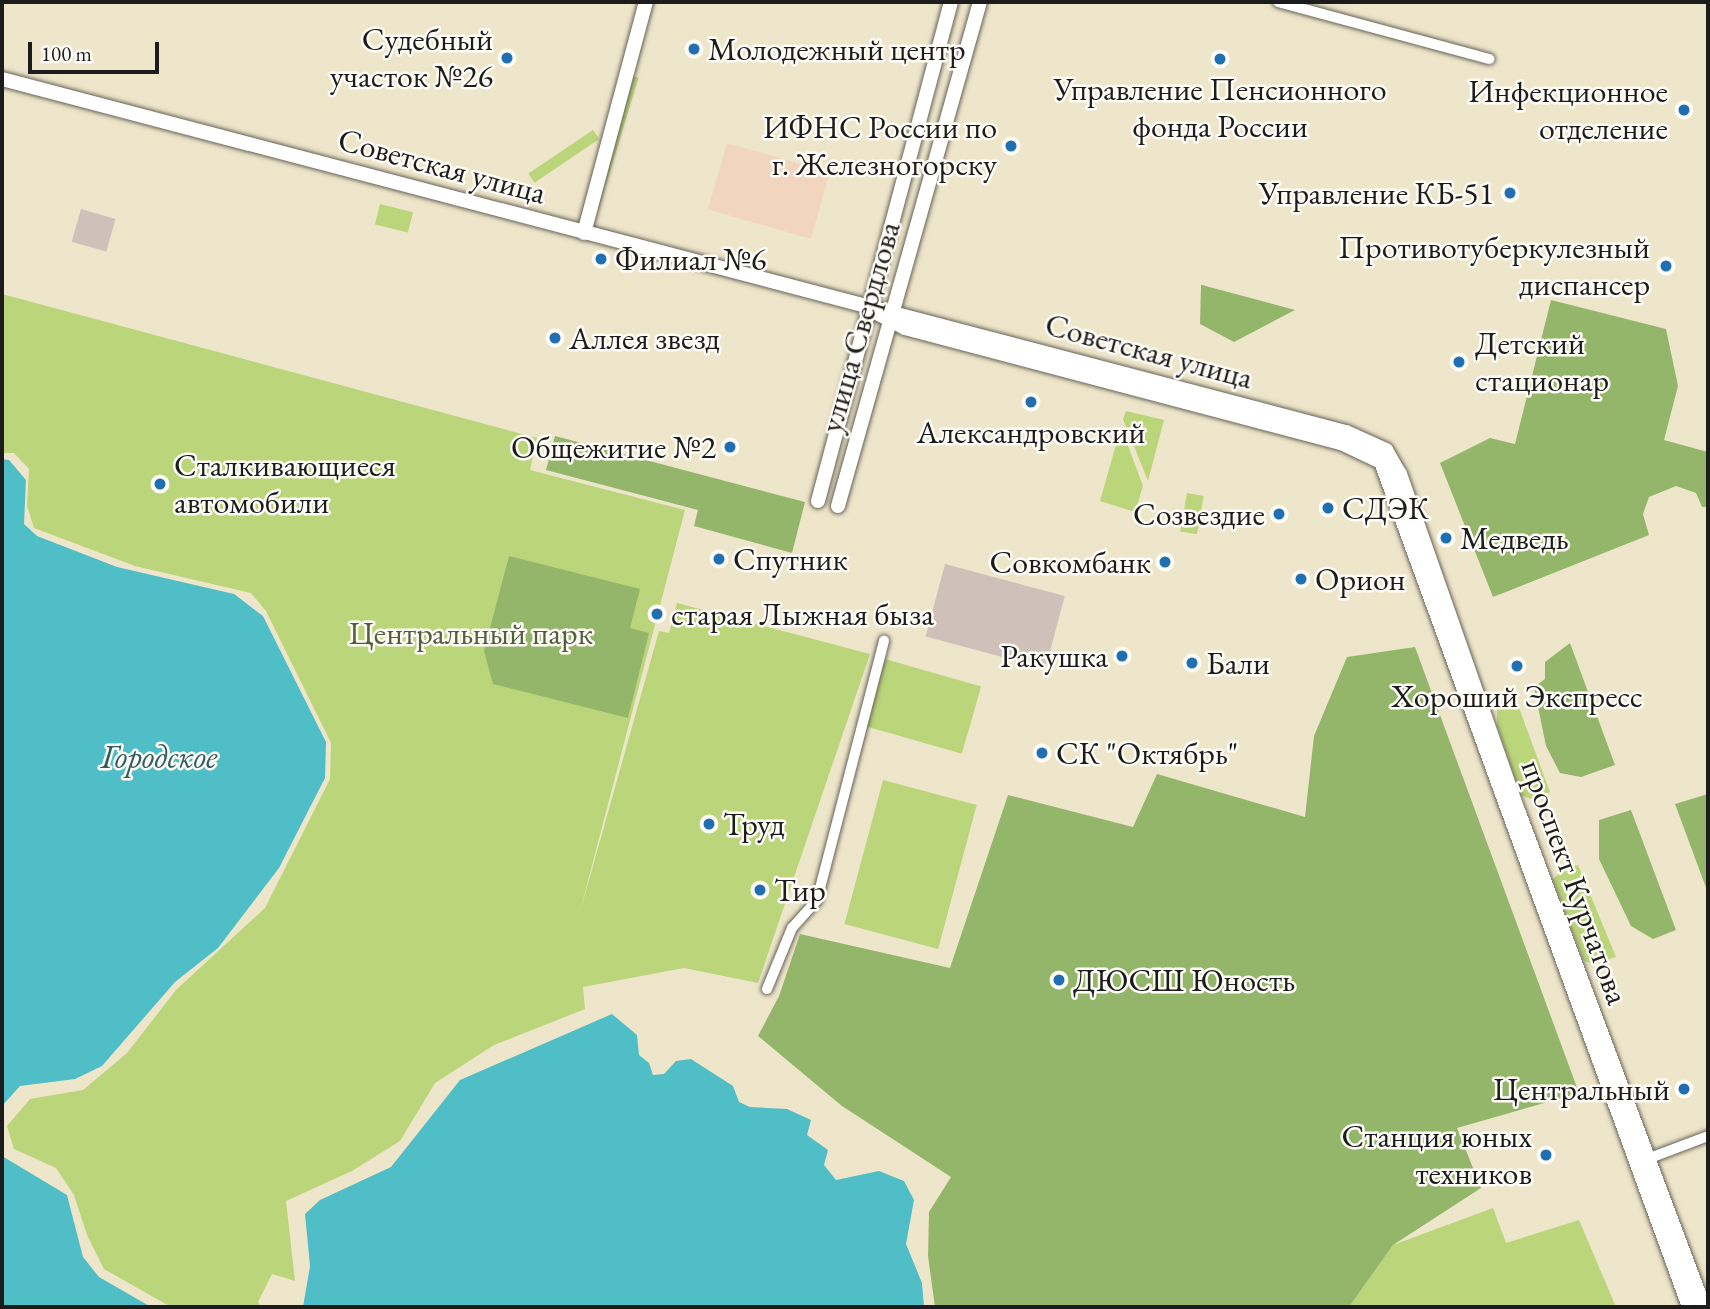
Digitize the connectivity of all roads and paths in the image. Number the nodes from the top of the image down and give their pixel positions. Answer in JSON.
{"nodes":[{"id":1,"x":646,"y":2,"type":"edge"},
{"id":2,"x":951,"y":2,"type":"edge"},
{"id":3,"x":980,"y":2,"type":"edge"},
{"id":4,"x":1278,"y":2,"type":"edge"},
{"id":5,"x":1489,"y":59,"type":"dead end"},
{"id":6,"x":2,"y":79,"type":"edge"},
{"id":7,"x":584,"y":233,"type":"junction"},
{"id":8,"x":868,"y":307,"type":"junction"},
{"id":9,"x":892,"y":318,"type":"junction"},
{"id":10,"x":1395,"y":475,"type":"joint"},
{"id":11,"x":818,"y":500,"type":"dead end"},
{"id":12,"x":838,"y":506,"type":"dead end"},
{"id":13,"x":884,"y":641,"type":"dead end"},
{"id":14,"x":767,"y":989,"type":"dead end"},
{"id":15,"x":1708,"y":1136,"type":"edge"},
{"id":16,"x":1640,"y":1161,"type":"junction"},
{"id":17,"x":1689,"y":1307,"type":"edge"},
{"id":18,"x":1704,"y":1307,"type":"edge"}],
"edges":[{"from":1,"to":7,"type":"main road"},
{"from":2,"to":8,"type":"main road","name":"улица Свердлова"},
{"from":3,"to":9,"type":"main road","name":"улица Свердлова"},
{"from":4,"to":5,"type":"street"},
{"from":6,"to":7,"type":"main road","name":"Советская улица"},
{"from":7,"to":8,"type":"main road","name":"Советская улица"},
{"from":8,"to":9,"type":"main road","name":"Советская улица"},
{"from":8,"to":11,"type":"main road","name":"улица Свердлова"},
{"from":9,"to":10,"type":"main road","name":"Советская улица"},
{"from":9,"to":12,"type":"main road","name":"улица Свердлова"},
{"from":10,"to":16,"type":"main road","name":"проспект Курчатова"},
{"from":13,"to":14,"type":"street"},
{"from":15,"to":16,"type":"street"},
{"from":16,"to":17,"type":"main road","name":"проспект Курчатова"},
{"from":16,"to":18,"type":"main road","name":"проспект Курчатова"}]}
